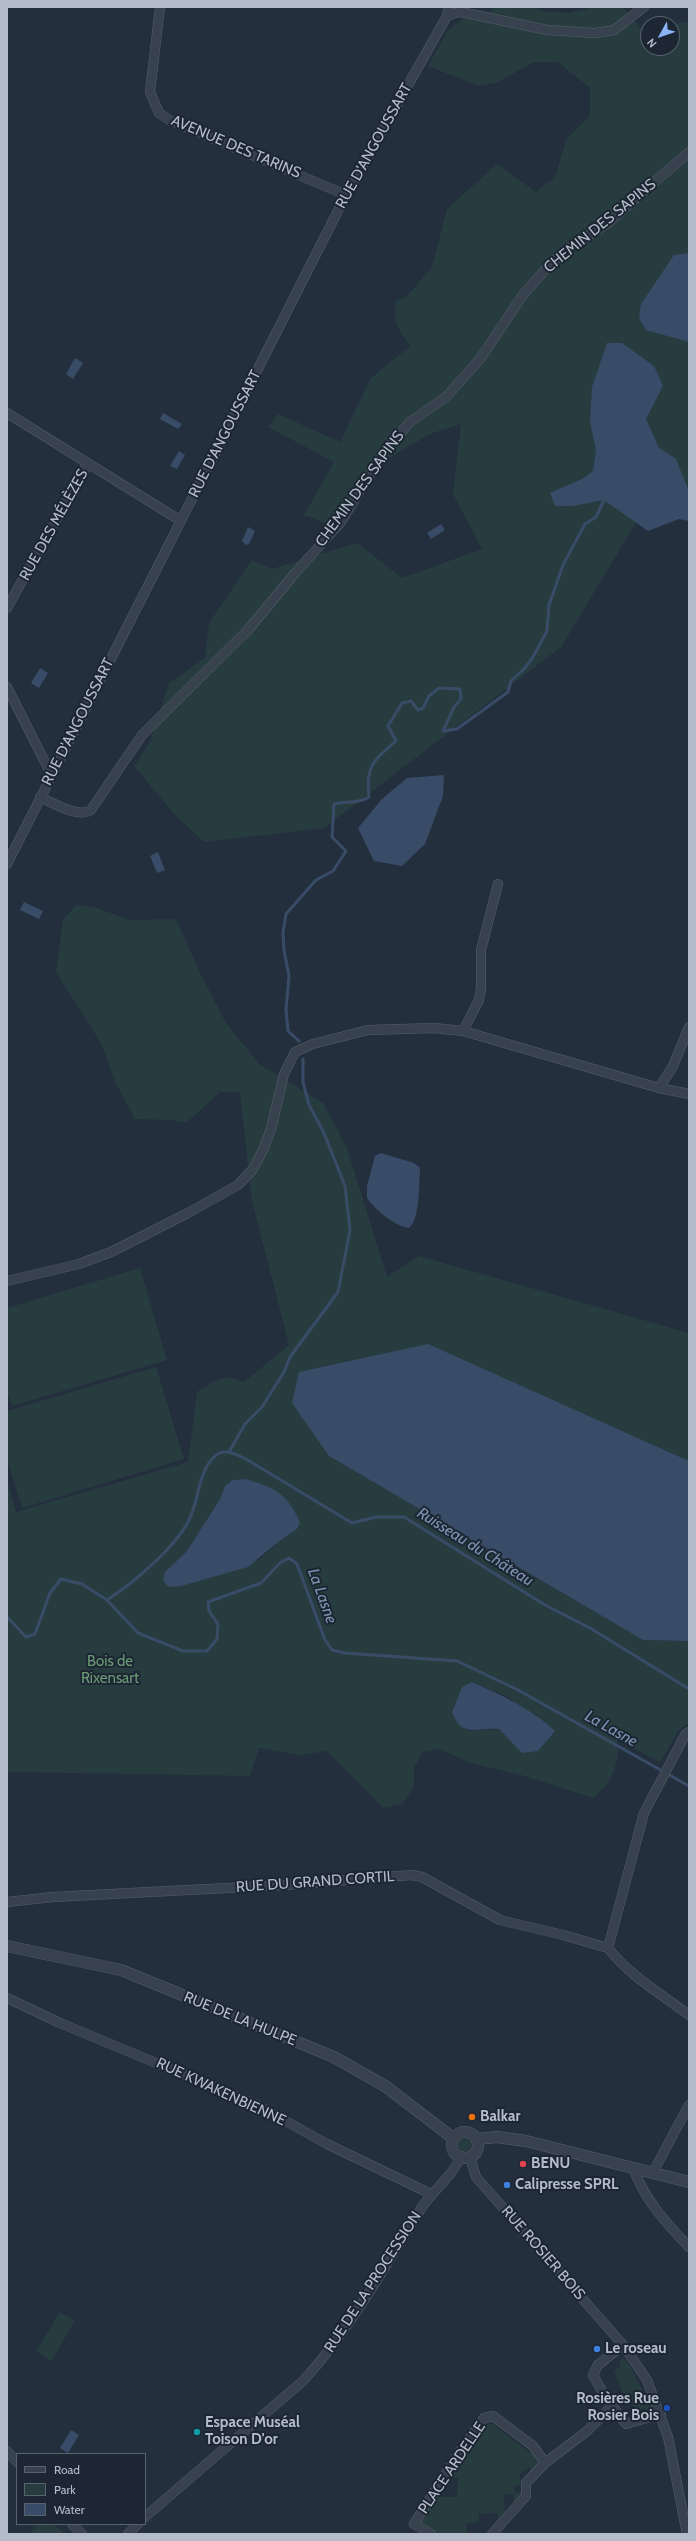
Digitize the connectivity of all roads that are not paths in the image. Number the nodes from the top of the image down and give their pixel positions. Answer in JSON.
{"nodes":[{"id":1,"x":160,"y":7,"type":"edge"},
{"id":2,"x":644,"y":7,"type":"edge"},
{"id":3,"x":448,"y":12,"type":"edge"},
{"id":4,"x":689,"y":152,"type":"edge"},
{"id":5,"x":346,"y":195,"type":"junction"},
{"id":6,"x":7,"y":413,"type":"edge"},
{"id":7,"x":88,"y":463,"type":"junction"},
{"id":8,"x":182,"y":521,"type":"junction"},
{"id":9,"x":7,"y":608,"type":"edge"},
{"id":10,"x":7,"y":687,"type":"edge"},
{"id":11,"x":51,"y":774,"type":"junction"},
{"id":12,"x":40,"y":797,"type":"junction"},
{"id":13,"x":7,"y":864,"type":"edge"},
{"id":14,"x":498,"y":884,"type":"dead end"},
{"id":15,"x":689,"y":1027,"type":"edge"},
{"id":16,"x":463,"y":1031,"type":"junction"},
{"id":17,"x":659,"y":1088,"type":"junction"},
{"id":18,"x":689,"y":1094,"type":"edge"},
{"id":19,"x":7,"y":1281,"type":"edge"},
{"id":20,"x":689,"y":1732,"type":"edge"},
{"id":21,"x":7,"y":1902,"type":"edge"},
{"id":22,"x":7,"y":1946,"type":"edge"},
{"id":23,"x":608,"y":1948,"type":"junction"},
{"id":24,"x":7,"y":1998,"type":"edge"},
{"id":25,"x":689,"y":2014,"type":"edge"},
{"id":26,"x":689,"y":2105,"type":"edge"},
{"id":27,"x":454,"y":2138,"type":"junction"},
{"id":28,"x":477,"y":2139,"type":"junction"},
{"id":29,"x":465,"y":2157,"type":"junction"},
{"id":30,"x":633,"y":2167,"type":"junction"},
{"id":31,"x":455,"y":2170,"type":"junction"},
{"id":32,"x":653,"y":2172,"type":"junction"},
{"id":33,"x":476,"y":2177,"type":"junction"},
{"id":34,"x":689,"y":2182,"type":"edge"},
{"id":35,"x":431,"y":2194,"type":"junction"},
{"id":36,"x":689,"y":2247,"type":"edge"},
{"id":37,"x":623,"y":2345,"type":"junction"},
{"id":38,"x":612,"y":2406,"type":"junction"},
{"id":39,"x":661,"y":2414,"type":"junction"},
{"id":40,"x":7,"y":2451,"type":"edge"},
{"id":41,"x":16,"y":2461,"type":"edge"},
{"id":42,"x":545,"y":2463,"type":"junction"},
{"id":43,"x":146,"y":2516,"type":"edge"},
{"id":44,"x":73,"y":2525,"type":"edge"},
{"id":45,"x":137,"y":2525,"type":"edge"},
{"id":46,"x":82,"y":2534,"type":"edge"},
{"id":47,"x":128,"y":2534,"type":"edge"},
{"id":48,"x":431,"y":2534,"type":"edge"},
{"id":49,"x":492,"y":2534,"type":"edge"},
{"id":50,"x":687,"y":2534,"type":"edge"}],
"edges":[{"from":1,"to":5,"type":"street","name":"AVENUE DES TARINS"},
{"from":2,"to":3,"type":"street"},
{"from":3,"to":5,"type":"street","name":"RUE D'ANGOUSSART"},
{"from":4,"to":12,"type":"street","name":"CHEMIN DES SAPINS"},
{"from":5,"to":8,"type":"street","name":"RUE D'ANGOUSSART"},
{"from":6,"to":7,"type":"street"},
{"from":7,"to":8,"type":"street"},
{"from":7,"to":9,"type":"street","name":"RUE DES MÉLÈZES"},
{"from":8,"to":11,"type":"street","name":"RUE D'ANGOUSSART"},
{"from":10,"to":11,"type":"street"},
{"from":11,"to":12,"type":"street","name":"RUE D'ANGOUSSART"},
{"from":12,"to":13,"type":"street","name":"RUE D'ANGOUSSART"},
{"from":14,"to":16,"type":"street"},
{"from":15,"to":17,"type":"street"},
{"from":16,"to":17,"type":"street"},
{"from":16,"to":19,"type":"street"},
{"from":17,"to":18,"type":"street"},
{"from":20,"to":23,"type":"street"},
{"from":21,"to":23,"type":"street","name":"RUE DU GRAND CORTIL"},
{"from":22,"to":27,"type":"street","name":"RUE DE LA HULPE"},
{"from":23,"to":25,"type":"street"},
{"from":24,"to":35,"type":"street","name":"RUE KWAKENBIENNE"},
{"from":26,"to":32,"type":"street"},
{"from":27,"to":28,"type":"street"},
{"from":27,"to":29,"type":"street"},
{"from":28,"to":29,"type":"street"},
{"from":28,"to":30,"type":"street"},
{"from":29,"to":31,"type":"street","name":"RUE DE LA PROCESSION"},
{"from":29,"to":33,"type":"street","name":"RUE ROSIER BOIS"},
{"from":30,"to":32,"type":"street"},
{"from":30,"to":36,"type":"street"},
{"from":31,"to":33,"type":"street"},
{"from":31,"to":35,"type":"street","name":"RUE DE LA PROCESSION"},
{"from":32,"to":34,"type":"street"},
{"from":33,"to":37,"type":"street","name":"RUE ROSIER BOIS"},
{"from":35,"to":43,"type":"street","name":"RUE DE LA PROCESSION"},
{"from":37,"to":38,"type":"street"},
{"from":37,"to":39,"type":"street","name":"RUE ROSIER BOIS"},
{"from":38,"to":39,"type":"street"},
{"from":38,"to":42,"type":"street"},
{"from":39,"to":50,"type":"street","name":"RUE ROSIER BOIS"},
{"from":40,"to":41,"type":"street"},
{"from":42,"to":48,"type":"street","name":"PLACE ARDELLE"},
{"from":42,"to":49,"type":"street"},
{"from":44,"to":46,"type":"street"},
{"from":45,"to":47,"type":"street"}]}
